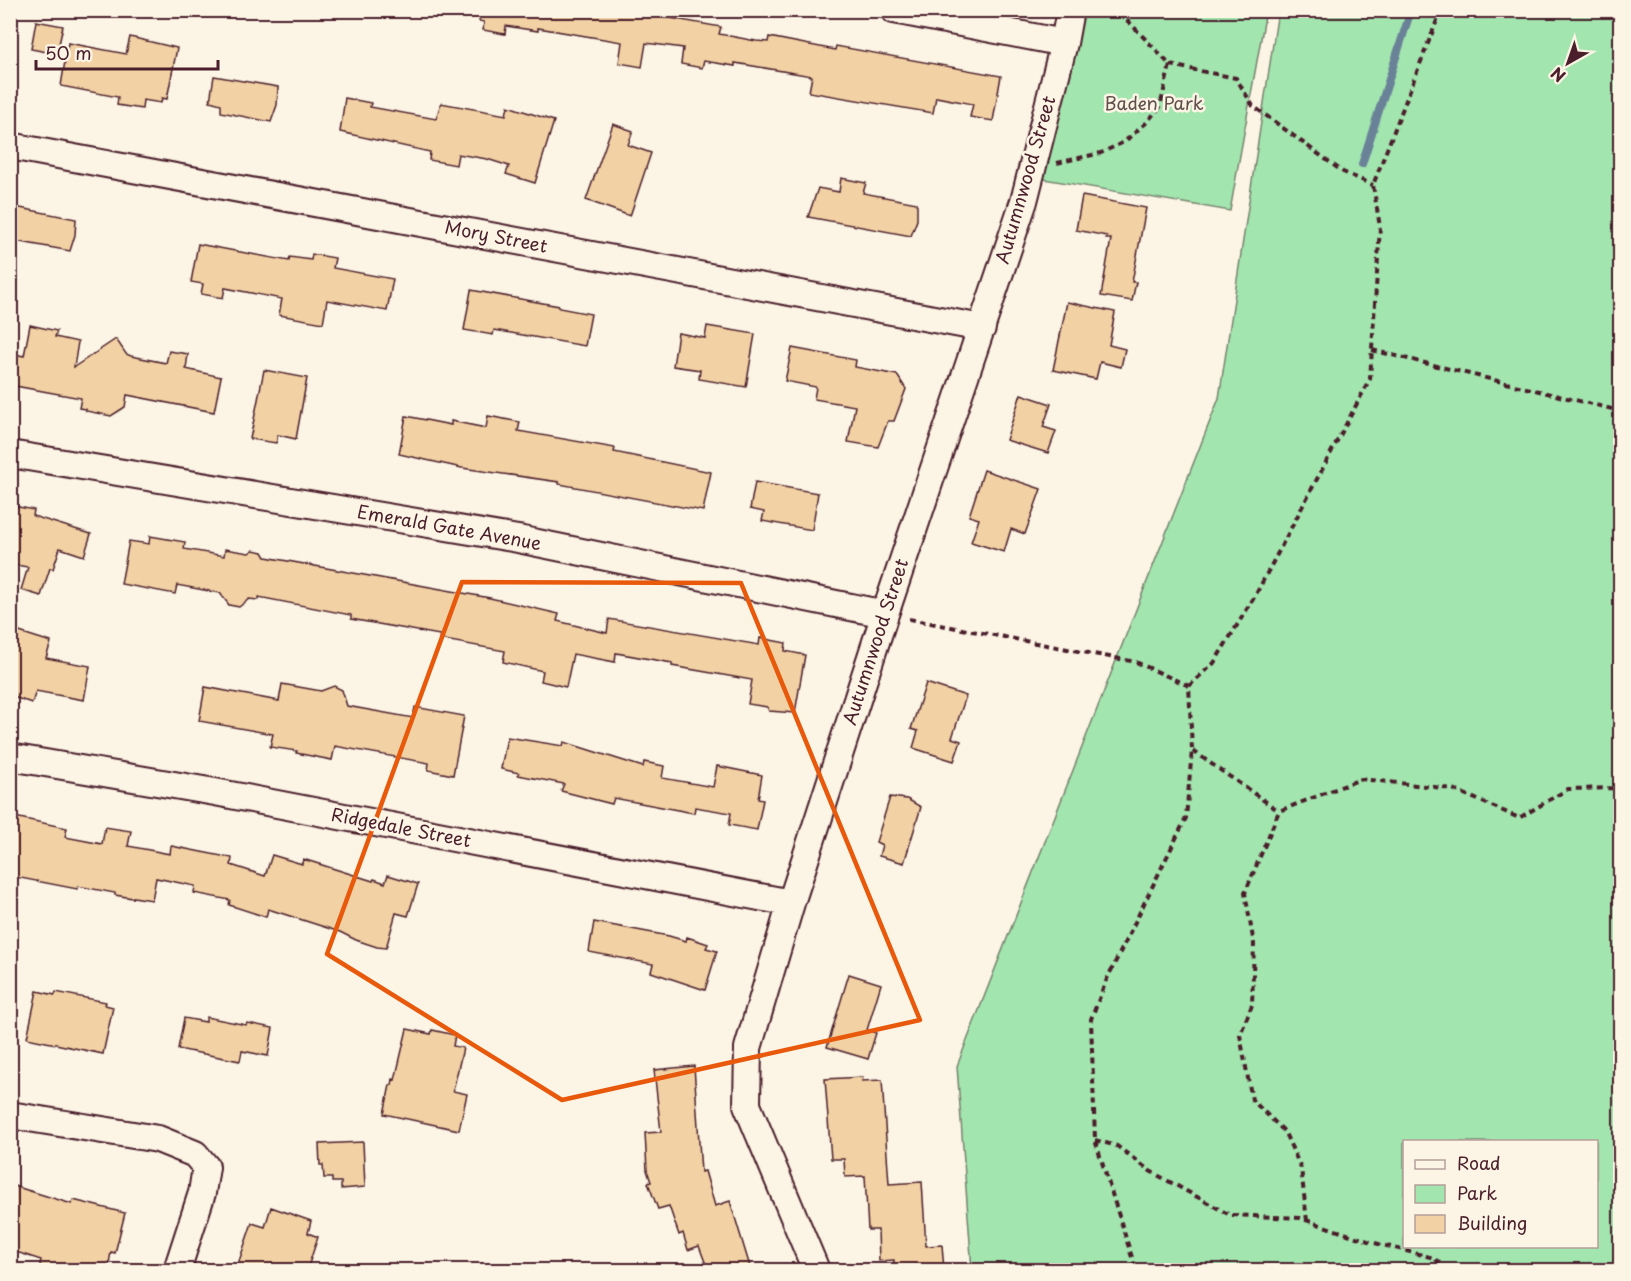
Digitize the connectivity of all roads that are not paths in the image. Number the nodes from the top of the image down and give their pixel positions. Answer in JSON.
{"nodes":[{"id":1,"x":894,"y":10,"type":"edge"},
{"id":2,"x":1070,"y":10,"type":"edge"},
{"id":3,"x":1064,"y":43,"type":"junction"},
{"id":4,"x":10,"y":146,"type":"edge"},
{"id":5,"x":982,"y":328,"type":"junction"},
{"id":6,"x":10,"y":454,"type":"edge"},
{"id":7,"x":885,"y":614,"type":"junction"},
{"id":8,"x":10,"y":757,"type":"edge"},
{"id":9,"x":791,"y":903,"type":"junction"},
{"id":10,"x":10,"y":1115,"type":"edge"},
{"id":11,"x":177,"y":1270,"type":"edge"},
{"id":12,"x":816,"y":1270,"type":"edge"}],
"edges":[{"from":1,"to":3,"type":"street"},
{"from":2,"to":3,"type":"street","name":"Autumnwood Street"},
{"from":3,"to":5,"type":"street","name":"Autumnwood Street"},
{"from":4,"to":5,"type":"street","name":"Mory Street"},
{"from":5,"to":7,"type":"street","name":"Autumnwood Street"},
{"from":6,"to":7,"type":"street","name":"Emerald Gate Avenue"},
{"from":7,"to":9,"type":"street","name":"Autumnwood Street"},
{"from":8,"to":9,"type":"street","name":"Ridgedale Street"},
{"from":9,"to":12,"type":"street","name":"Autumnwood Street"},
{"from":10,"to":11,"type":"street"}]}
